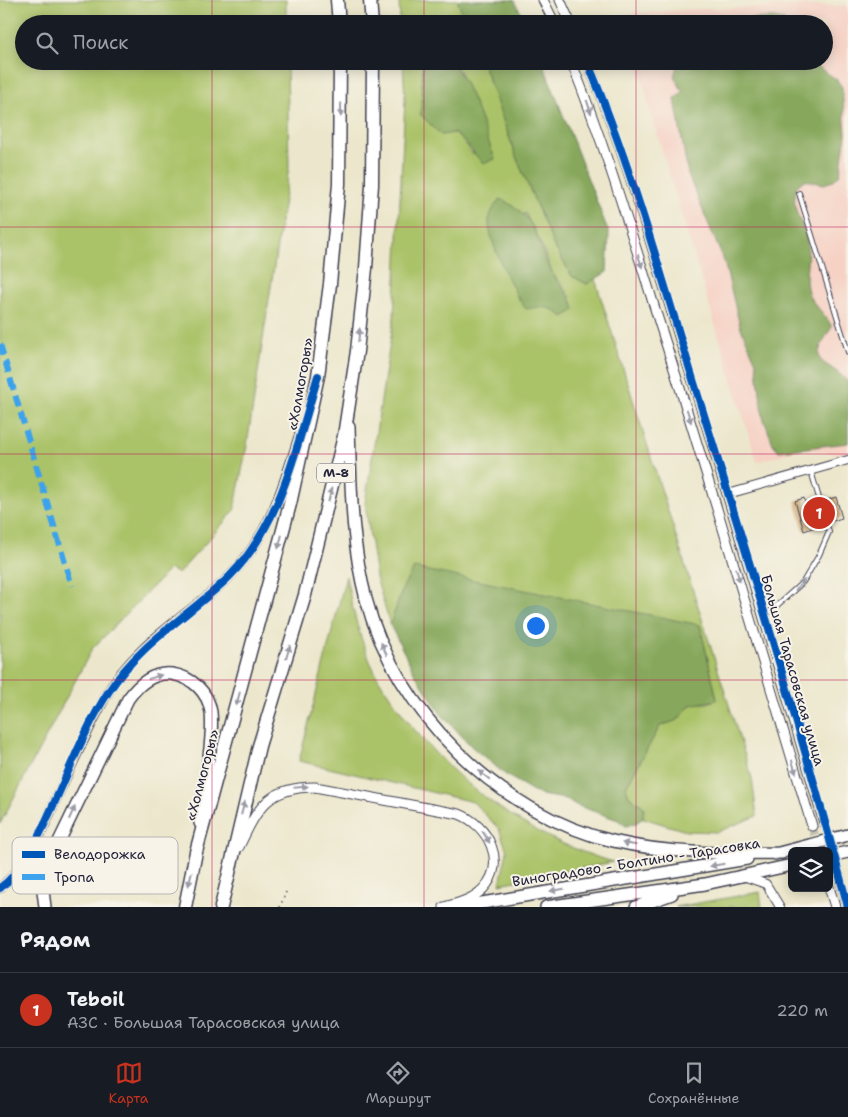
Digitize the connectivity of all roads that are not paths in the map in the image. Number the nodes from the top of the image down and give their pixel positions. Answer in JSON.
{"nodes":[{"id":1,"x":337,"y":0,"type":"edge"},
{"id":2,"x":370,"y":0,"type":"edge"},
{"id":3,"x":543,"y":0,"type":"edge"},
{"id":4,"x":560,"y":0,"type":"edge"},
{"id":5,"x":338,"y":15,"type":"edge"},
{"id":6,"x":371,"y":15,"type":"edge"},
{"id":7,"x":550,"y":15,"type":"edge"},
{"id":8,"x":566,"y":15,"type":"edge"},
{"id":9,"x":340,"y":70,"type":"edge"},
{"id":10,"x":373,"y":70,"type":"edge"},
{"id":11,"x":575,"y":70,"type":"edge"},
{"id":12,"x":591,"y":70,"type":"edge"},
{"id":13,"x":799,"y":193,"type":"dead end"},
{"id":14,"x":846,"y":341,"type":"edge"},
{"id":15,"x":848,"y":352,"type":"edge"},
{"id":16,"x":318,"y":376,"type":"junction"},
{"id":17,"x":348,"y":409,"type":"junction"},
{"id":18,"x":848,"y":460,"type":"edge"},
{"id":19,"x":812,"y":471,"type":"junction"},
{"id":20,"x":728,"y":494,"type":"junction"},
{"id":21,"x":764,"y":618,"type":"junction"},
{"id":22,"x":824,"y":822,"type":"tunnel mouth"},
{"id":23,"x":812,"y":826,"type":"tunnel mouth"},
{"id":24,"x":848,"y":835,"type":"edge"},
{"id":25,"x":38,"y":837,"type":"edge"},
{"id":26,"x":62,"y":837,"type":"edge"},
{"id":27,"x":196,"y":852,"type":"junction"},
{"id":28,"x":848,"y":852,"type":"edge"},
{"id":29,"x":782,"y":853,"type":"junction"},
{"id":30,"x":833,"y":855,"type":"edge"},
{"id":31,"x":788,"y":865,"type":"edge"},
{"id":32,"x":838,"y":871,"type":"tunnel mouth"},
{"id":33,"x":228,"y":872,"type":"junction"},
{"id":34,"x":739,"y":876,"type":"junction"},
{"id":35,"x":12,"y":877,"type":"edge"},
{"id":36,"x":705,"y":884,"type":"junction"},
{"id":37,"x":0,"y":888,"type":"edge"},
{"id":38,"x":830,"y":892,"type":"edge"},
{"id":39,"x":43,"y":894,"type":"edge"},
{"id":40,"x":45,"y":907,"type":"edge"},
{"id":41,"x":185,"y":907,"type":"edge"},
{"id":42,"x":221,"y":907,"type":"edge"},
{"id":43,"x":444,"y":907,"type":"edge"},
{"id":44,"x":458,"y":907,"type":"edge"},
{"id":45,"x":546,"y":907,"type":"edge"},
{"id":46,"x":636,"y":907,"type":"edge"},
{"id":47,"x":780,"y":907,"type":"edge"},
{"id":48,"x":835,"y":907,"type":"edge"},
{"id":49,"x":848,"y":907,"type":"edge"}],
"edges":[{"from":1,"to":5,"type":"highway"},
{"from":2,"to":6,"type":"highway"},
{"from":3,"to":7,"type":"street"},
{"from":4,"to":8,"type":"street"},
{"from":9,"to":16,"type":"highway","name":"«Холмогоры»","number":"М-8","one_way":true},
{"from":17,"to":10,"type":"highway","number":"М-8","one_way":true},
{"from":11,"to":23,"type":"street","name":"Большая Тарасовская улица","one_way":true},
{"from":12,"to":20,"type":"street","name":"Большая Тарасовская улица"},
{"from":13,"to":14,"type":"lane"},
{"from":14,"to":15,"type":"lane"},
{"from":16,"to":25,"type":"street"},
{"from":16,"to":27,"type":"highway","name":"«Холмогоры»","number":"М-8","one_way":true},
{"from":29,"to":17,"type":"main road","one_way":true},
{"from":33,"to":17,"type":"highway","number":"М-8","one_way":true},
{"from":18,"to":19,"type":"street"},
{"from":19,"to":20,"type":"street"},
{"from":21,"to":19,"type":"lane","one_way":true},
{"from":20,"to":21,"type":"street","name":"Большая Тарасовская улица"},
{"from":21,"to":22,"type":"street","name":"Большая Тарасовская улица"},
{"from":24,"to":29,"type":"main road","name":"Виноградово - Болтино - Тарасовка"},
{"from":26,"to":27,"type":"main road","one_way":true},
{"from":27,"to":41,"type":"highway","name":"«Холмогоры»","number":"М-8","one_way":true},
{"from":28,"to":30,"type":"main road"},
{"from":29,"to":44,"type":"main road","name":"Виноградово - Болтино - Тарасовка","one_way":true},
{"from":31,"to":34,"type":"main road","name":"Виноградово - Болтино - Тарасовка"},
{"from":32,"to":49,"type":"street"},
{"from":33,"to":42,"type":"highway","number":"М-8"},
{"from":33,"to":43,"type":"street","one_way":true},
{"from":34,"to":36,"type":"main road","name":"Виноградово - Болтино - Тарасовка"},
{"from":34,"to":47,"type":"street"},
{"from":35,"to":37,"type":"street"},
{"from":36,"to":45,"type":"main road","name":"Виноградово - Болтино - Тарасовка"},
{"from":36,"to":46,"type":"main road"},
{"from":38,"to":48,"type":"street"},
{"from":40,"to":39,"type":"main road","one_way":true}]}
